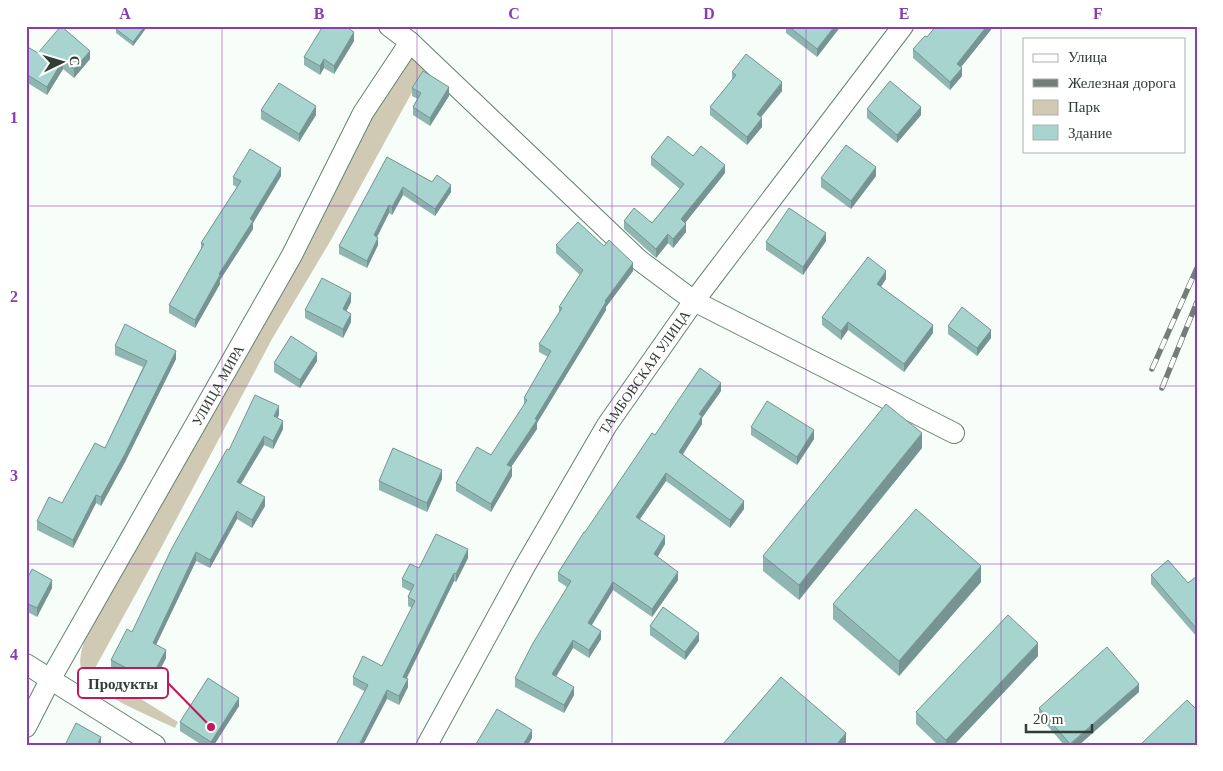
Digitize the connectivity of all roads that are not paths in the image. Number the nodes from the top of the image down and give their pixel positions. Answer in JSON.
{"nodes":[{"id":1,"x":389,"y":26,"type":"edge"},
{"id":2,"x":903,"y":26,"type":"edge"},
{"id":3,"x":410,"y":42,"type":"junction"},
{"id":4,"x":694,"y":300,"type":"junction"},
{"id":5,"x":954,"y":433,"type":"dead end"},
{"id":6,"x":26,"y":664,"type":"edge"},
{"id":7,"x":51,"y":678,"type":"junction"},
{"id":8,"x":26,"y":727,"type":"edge"},
{"id":9,"x":155,"y":745,"type":"edge"},
{"id":10,"x":427,"y":745,"type":"edge"}],
"edges":[{"from":1,"to":3,"type":"street"},
{"from":2,"to":4,"type":"street","name":"ТАМБОВСКАЯ УЛИЦА"},
{"from":3,"to":4,"type":"street"},
{"from":3,"to":7,"type":"street","name":"УЛИЦА МИРА"},
{"from":4,"to":5,"type":"street"},
{"from":4,"to":10,"type":"street","name":"ТАМБОВСКАЯ УЛИЦА"},
{"from":6,"to":7,"type":"street"},
{"from":7,"to":8,"type":"street","name":"УЛИЦА МИРА"},
{"from":7,"to":9,"type":"street"}]}
